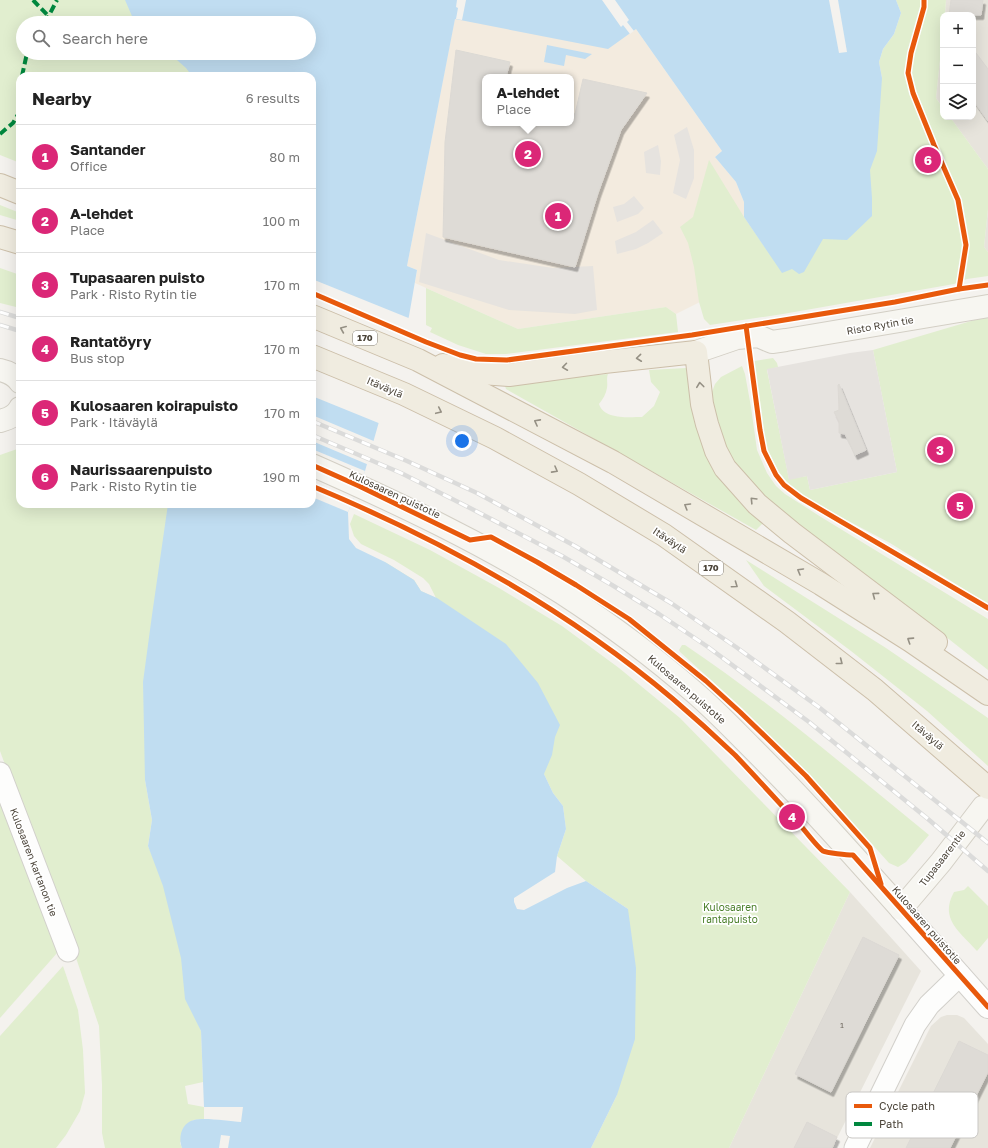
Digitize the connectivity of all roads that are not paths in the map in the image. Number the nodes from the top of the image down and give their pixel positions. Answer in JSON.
{"nodes":[{"id":1,"x":0,"y":185,"type":"edge"},
{"id":2,"x":16,"y":192,"type":"edge"},
{"id":3,"x":0,"y":237,"type":"edge"},
{"id":4,"x":16,"y":242,"type":"edge"},
{"id":5,"x":0,"y":246,"type":"edge"},
{"id":6,"x":16,"y":249,"type":"edge"},
{"id":7,"x":988,"y":306,"type":"edge"},
{"id":8,"x":316,"y":318,"type":"edge"},
{"id":9,"x":696,"y":352,"type":"junction"},
{"id":10,"x":316,"y":358,"type":"edge"},
{"id":11,"x":418,"y":360,"type":"junction"},
{"id":12,"x":16,"y":413,"type":"edge"},
{"id":13,"x":0,"y":421,"type":"edge"},
{"id":14,"x":316,"y":467,"type":"edge"},
{"id":15,"x":988,"y":694,"type":"edge"},
{"id":16,"x":0,"y":773,"type":"edge"},
{"id":17,"x":985,"y":797,"type":"edge"},
{"id":18,"x":901,"y":909,"type":"junction"},
{"id":19,"x":68,"y":951,"type":"dead end"},
{"id":20,"x":960,"y":976,"type":"junction"},
{"id":21,"x":988,"y":1007,"type":"edge"},
{"id":22,"x":882,"y":1092,"type":"edge"},
{"id":23,"x":860,"y":1138,"type":"edge"},
{"id":24,"x":855,"y":1148,"type":"edge"}],
"edges":[{"from":1,"to":2,"type":"highway"},
{"from":3,"to":4,"type":"highway"},
{"from":5,"to":6,"type":"highway"},
{"from":7,"to":9,"type":"main road","name":"Risto Rytin tie"},
{"from":11,"to":8,"type":"highway","number":"170","one_way":true},
{"from":9,"to":11,"type":"highway","one_way":true},
{"from":15,"to":9,"type":"highway","one_way":true},
{"from":10,"to":17,"type":"highway","name":"Itäväylä","number":"170","one_way":true},
{"from":15,"to":11,"type":"highway","number":"170","one_way":true},
{"from":12,"to":13,"type":"main road"},
{"from":14,"to":18,"type":"main road","name":"Kulosaaren puistotie"},
{"from":16,"to":19,"type":"street","name":"Kulosaaren kartanon tie"},
{"from":17,"to":18,"type":"main road","name":"Tupasaarentie"},
{"from":18,"to":20,"type":"street","name":"Kulosaaren puistotie"},
{"from":20,"to":21,"type":"street","name":"Kulosaaren puistotie"},
{"from":20,"to":22,"type":"street"},
{"from":23,"to":24,"type":"street"}]}
